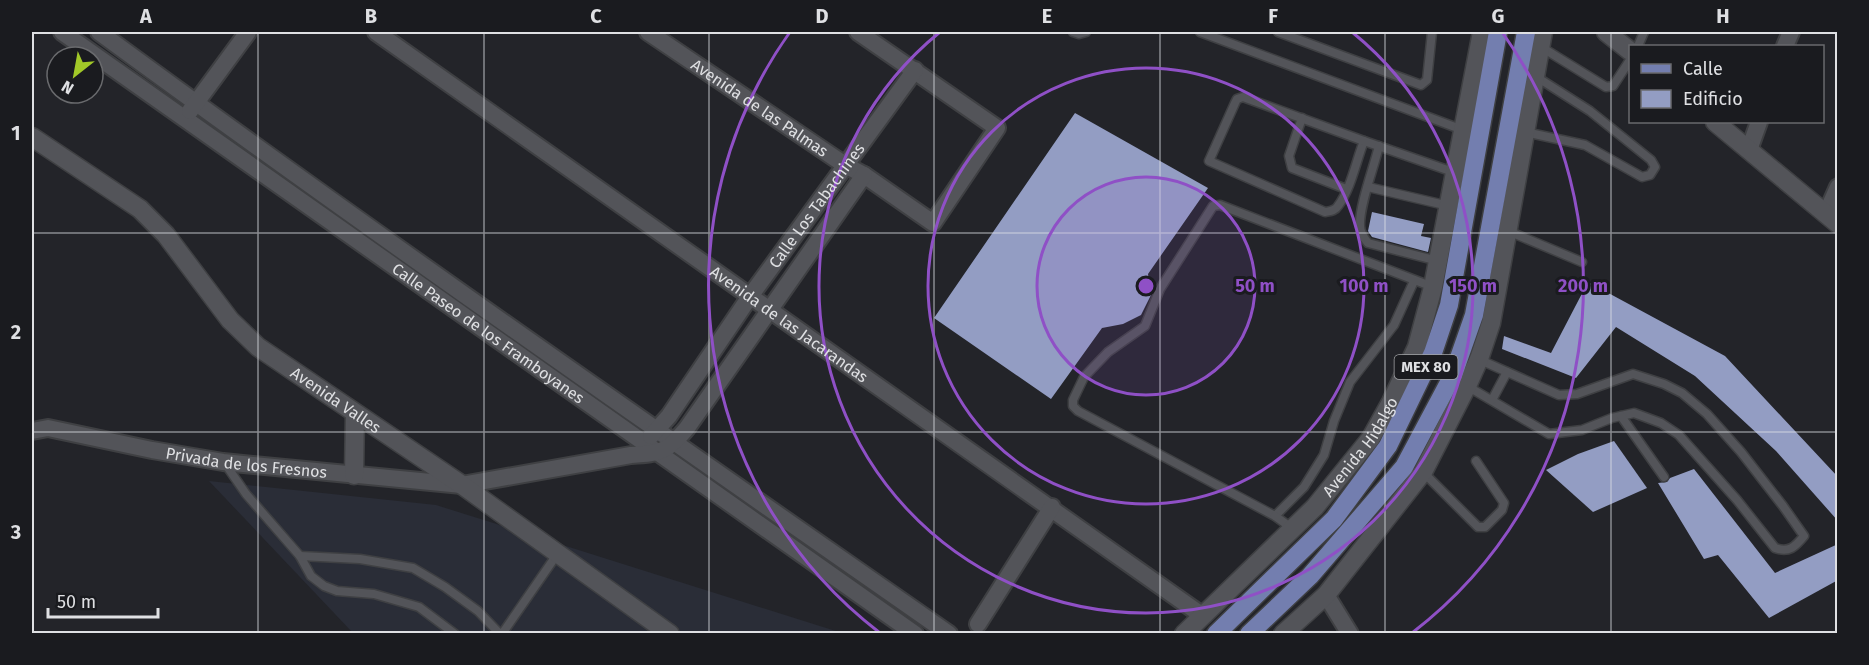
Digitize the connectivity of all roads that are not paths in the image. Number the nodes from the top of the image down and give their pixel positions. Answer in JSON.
{"nodes":[{"id":1,"x":62,"y":32,"type":"edge"},
{"id":2,"x":99,"y":32,"type":"edge"},
{"id":3,"x":248,"y":32,"type":"edge"},
{"id":4,"x":376,"y":32,"type":"edge"},
{"id":5,"x":648,"y":32,"type":"edge"},
{"id":6,"x":858,"y":32,"type":"edge"},
{"id":7,"x":1073,"y":32,"type":"edge"},
{"id":8,"x":1086,"y":32,"type":"edge"},
{"id":9,"x":1206,"y":32,"type":"edge"},
{"id":10,"x":1278,"y":32,"type":"edge"},
{"id":11,"x":1432,"y":32,"type":"edge"},
{"id":12,"x":1482,"y":32,"type":"edge"},
{"id":13,"x":1498,"y":32,"type":"edge"},
{"id":14,"x":1526,"y":32,"type":"edge"},
{"id":15,"x":1606,"y":32,"type":"edge"},
{"id":16,"x":1542,"y":39,"type":"edge"},
{"id":17,"x":1629,"y":50,"type":"edge"},
{"id":18,"x":1629,"y":61,"type":"edge"},
{"id":19,"x":915,"y":70,"type":"junction"},
{"id":20,"x":1535,"y":76,"type":"junction"},
{"id":21,"x":196,"y":103,"type":"junction"},
{"id":22,"x":185,"y":117,"type":"junction"},
{"id":23,"x":1302,"y":118,"type":"junction"},
{"id":24,"x":1716,"y":123,"type":"edge"},
{"id":25,"x":1759,"y":123,"type":"edge"},
{"id":26,"x":1464,"y":131,"type":"junction"},
{"id":27,"x":1525,"y":132,"type":"junction"},
{"id":28,"x":32,"y":137,"type":"edge"},
{"id":29,"x":1364,"y":141,"type":"junction"},
{"id":30,"x":1379,"y":146,"type":"junction"},
{"id":31,"x":1749,"y":150,"type":"junction"},
{"id":32,"x":845,"y":165,"type":"junction"},
{"id":33,"x":1456,"y":173,"type":"junction"},
{"id":34,"x":864,"y":175,"type":"junction"},
{"id":35,"x":1368,"y":187,"type":"junction"},
{"id":36,"x":1838,"y":187,"type":"edge"},
{"id":37,"x":1346,"y":189,"type":"junction"},
{"id":38,"x":1450,"y":206,"type":"junction"},
{"id":39,"x":1832,"y":219,"type":"edge"},
{"id":40,"x":1508,"y":231,"type":"junction"},
{"id":41,"x":1439,"y":261,"type":"junction"},
{"id":42,"x":1582,"y":262,"type":"dead end"},
{"id":43,"x":1414,"y":281,"type":"junction"},
{"id":44,"x":1433,"y":287,"type":"junction"},
{"id":45,"x":751,"y":295,"type":"junction"},
{"id":46,"x":770,"y":309,"type":"junction"},
{"id":47,"x":1425,"y":350,"type":"junction"},
{"id":48,"x":1461,"y":351,"type":"junction"},
{"id":49,"x":1479,"y":359,"type":"junction"},
{"id":50,"x":1506,"y":372,"type":"junction"},
{"id":51,"x":1467,"y":386,"type":"junction"},
{"id":52,"x":1492,"y":400,"type":"junction"},
{"id":53,"x":355,"y":413,"type":"junction"},
{"id":54,"x":1621,"y":416,"type":"junction"},
{"id":55,"x":658,"y":430,"type":"junction"},
{"id":56,"x":32,"y":431,"type":"edge"},
{"id":57,"x":644,"y":442,"type":"junction"},
{"id":58,"x":675,"y":442,"type":"junction"},
{"id":59,"x":659,"y":453,"type":"junction"},
{"id":60,"x":631,"y":455,"type":"junction"},
{"id":61,"x":1476,"y":461,"type":"dead end"},
{"id":62,"x":223,"y":462,"type":"junction"},
{"id":63,"x":1423,"y":472,"type":"junction"},
{"id":64,"x":354,"y":475,"type":"junction"},
{"id":65,"x":1664,"y":477,"type":"dead end"},
{"id":66,"x":462,"y":485,"type":"junction"},
{"id":67,"x":1052,"y":507,"type":"junction"},
{"id":68,"x":1275,"y":516,"type":"junction"},
{"id":69,"x":1293,"y":529,"type":"junction"},
{"id":70,"x":558,"y":554,"type":"junction"},
{"id":71,"x":300,"y":556,"type":"junction"},
{"id":72,"x":1326,"y":595,"type":"junction"},
{"id":73,"x":1203,"y":616,"type":"junction"},
{"id":74,"x":978,"y":624,"type":"dead end"},
{"id":75,"x":455,"y":633,"type":"edge"},
{"id":76,"x":501,"y":633,"type":"edge"},
{"id":77,"x":667,"y":633,"type":"edge"},
{"id":78,"x":915,"y":633,"type":"edge"},
{"id":79,"x":949,"y":633,"type":"edge"},
{"id":80,"x":1184,"y":633,"type":"edge"},
{"id":81,"x":1216,"y":633,"type":"edge"},
{"id":82,"x":1249,"y":633,"type":"edge"},
{"id":83,"x":1283,"y":633,"type":"edge"},
{"id":84,"x":1350,"y":633,"type":"edge"}],
"edges":[{"from":1,"to":22,"type":"street","name":"Calle Paseo de los Framboyanes"},
{"from":2,"to":21,"type":"street","name":"Calle Paseo de los Framboyanes"},
{"from":3,"to":21,"type":"street"},
{"from":4,"to":45,"type":"street","name":"Avenida de las Jacarandas"},
{"from":5,"to":32,"type":"street","name":"Avenida de las Palmas"},
{"from":6,"to":19,"type":"street"},
{"from":7,"to":8,"type":"lane"},
{"from":9,"to":26,"type":"lane"},
{"from":10,"to":11,"type":"lane"},
{"from":12,"to":26,"type":"street","name":"Avenida Hidalgo"},
{"from":13,"to":47,"type":"main road","number":"MEX 80"},
{"from":14,"to":48,"type":"main road","number":"MEX 80"},
{"from":15,"to":17,"type":"street"},
{"from":16,"to":18,"type":"lane"},
{"from":16,"to":20,"type":"street"},
{"from":19,"to":32,"type":"street","name":"Calle Los Tabachines"},
{"from":19,"to":34,"type":"street","name":"Avenida de las Palmas"},
{"from":20,"to":27,"type":"street"},
{"from":20,"to":27,"type":"lane"},
{"from":21,"to":22,"type":"street"},
{"from":21,"to":55,"type":"street","name":"Calle Paseo de los Framboyanes"},
{"from":22,"to":57,"type":"street","name":"Calle Paseo de los Framboyanes"},
{"from":23,"to":29,"type":"lane"},
{"from":23,"to":37,"type":"lane"},
{"from":23,"to":37,"type":"lane"},
{"from":24,"to":31,"type":"street"},
{"from":25,"to":31,"type":"street"},
{"from":26,"to":33,"type":"street","name":"Avenida Hidalgo"},
{"from":27,"to":40,"type":"street"},
{"from":28,"to":53,"type":"street","name":"Avenida Valles"},
{"from":29,"to":30,"type":"lane"},
{"from":29,"to":37,"type":"lane"},
{"from":30,"to":33,"type":"lane"},
{"from":30,"to":35,"type":"lane"},
{"from":31,"to":39,"type":"street"},
{"from":32,"to":34,"type":"street","name":"Avenida de las Palmas"},
{"from":32,"to":45,"type":"street","name":"Calle Los Tabachines"},
{"from":33,"to":38,"type":"street","name":"Avenida Hidalgo"},
{"from":34,"to":46,"type":"street","name":"Calle Los Tabachines"},
{"from":35,"to":38,"type":"lane"},
{"from":35,"to":41,"type":"lane"},
{"from":36,"to":39,"type":"street"},
{"from":38,"to":41,"type":"street","name":"Avenida Hidalgo"},
{"from":40,"to":42,"type":"lane"},
{"from":40,"to":49,"type":"street"},
{"from":41,"to":44,"type":"street","name":"Avenida Hidalgo"},
{"from":43,"to":44,"type":"lane"},
{"from":43,"to":68,"type":"lane"},
{"from":43,"to":68,"type":"lane"},
{"from":44,"to":47,"type":"street","name":"Avenida Hidalgo"},
{"from":45,"to":46,"type":"street","name":"Avenida de las Jacarandas"},
{"from":45,"to":55,"type":"street","name":"Calle Los Tabachines"},
{"from":46,"to":58,"type":"street","name":"Calle Los Tabachines"},
{"from":46,"to":67,"type":"street","name":"Avenida de las Jacarandas"},
{"from":47,"to":69,"type":"street","name":"Avenida Hidalgo"},
{"from":47,"to":81,"type":"main road","number":"MEX 80"},
{"from":48,"to":49,"type":"lane"},
{"from":48,"to":82,"type":"main road","number":"MEX 80"},
{"from":49,"to":50,"type":"lane"},
{"from":49,"to":51,"type":"street"},
{"from":50,"to":52,"type":"lane"},
{"from":50,"to":54,"type":"lane"},
{"from":51,"to":52,"type":"lane"},
{"from":51,"to":63,"type":"street"},
{"from":52,"to":54,"type":"lane"},
{"from":53,"to":64,"type":"street"},
{"from":53,"to":66,"type":"street","name":"Avenida Valles"},
{"from":54,"to":65,"type":"lane"},
{"from":55,"to":57,"type":"street","name":"Calle Los Tabachines"},
{"from":55,"to":58,"type":"street","name":"Calle Paseo de los Framboyanes"},
{"from":56,"to":62,"type":"street","name":"Privada de los Fresnos"},
{"from":57,"to":59,"type":"street","name":"Calle Paseo de los Framboyanes"},
{"from":57,"to":60,"type":"street","name":"Calle Los Tabachines"},
{"from":58,"to":59,"type":"street","name":"Calle Los Tabachines"},
{"from":58,"to":79,"type":"street","name":"Calle Paseo de los Framboyanes"},
{"from":59,"to":60,"type":"street"},
{"from":59,"to":78,"type":"street","name":"Calle Paseo de los Framboyanes"},
{"from":60,"to":66,"type":"street"},
{"from":61,"to":63,"type":"lane"},
{"from":62,"to":64,"type":"street","name":"Privada de los Fresnos"},
{"from":62,"to":71,"type":"lane"},
{"from":63,"to":72,"type":"street"},
{"from":64,"to":66,"type":"street","name":"Privada de los Fresnos"},
{"from":66,"to":70,"type":"street","name":"Avenida Valles"},
{"from":67,"to":73,"type":"street","name":"Avenida de las Jacarandas"},
{"from":67,"to":74,"type":"street"},
{"from":68,"to":69,"type":"lane"},
{"from":69,"to":73,"type":"street","name":"Avenida Hidalgo"},
{"from":70,"to":76,"type":"lane"},
{"from":70,"to":77,"type":"street","name":"Avenida Valles"},
{"from":71,"to":75,"type":"lane"},
{"from":71,"to":76,"type":"lane"},
{"from":72,"to":83,"type":"street"},
{"from":72,"to":84,"type":"street"},
{"from":73,"to":80,"type":"street","name":"Avenida Hidalgo"}]}
